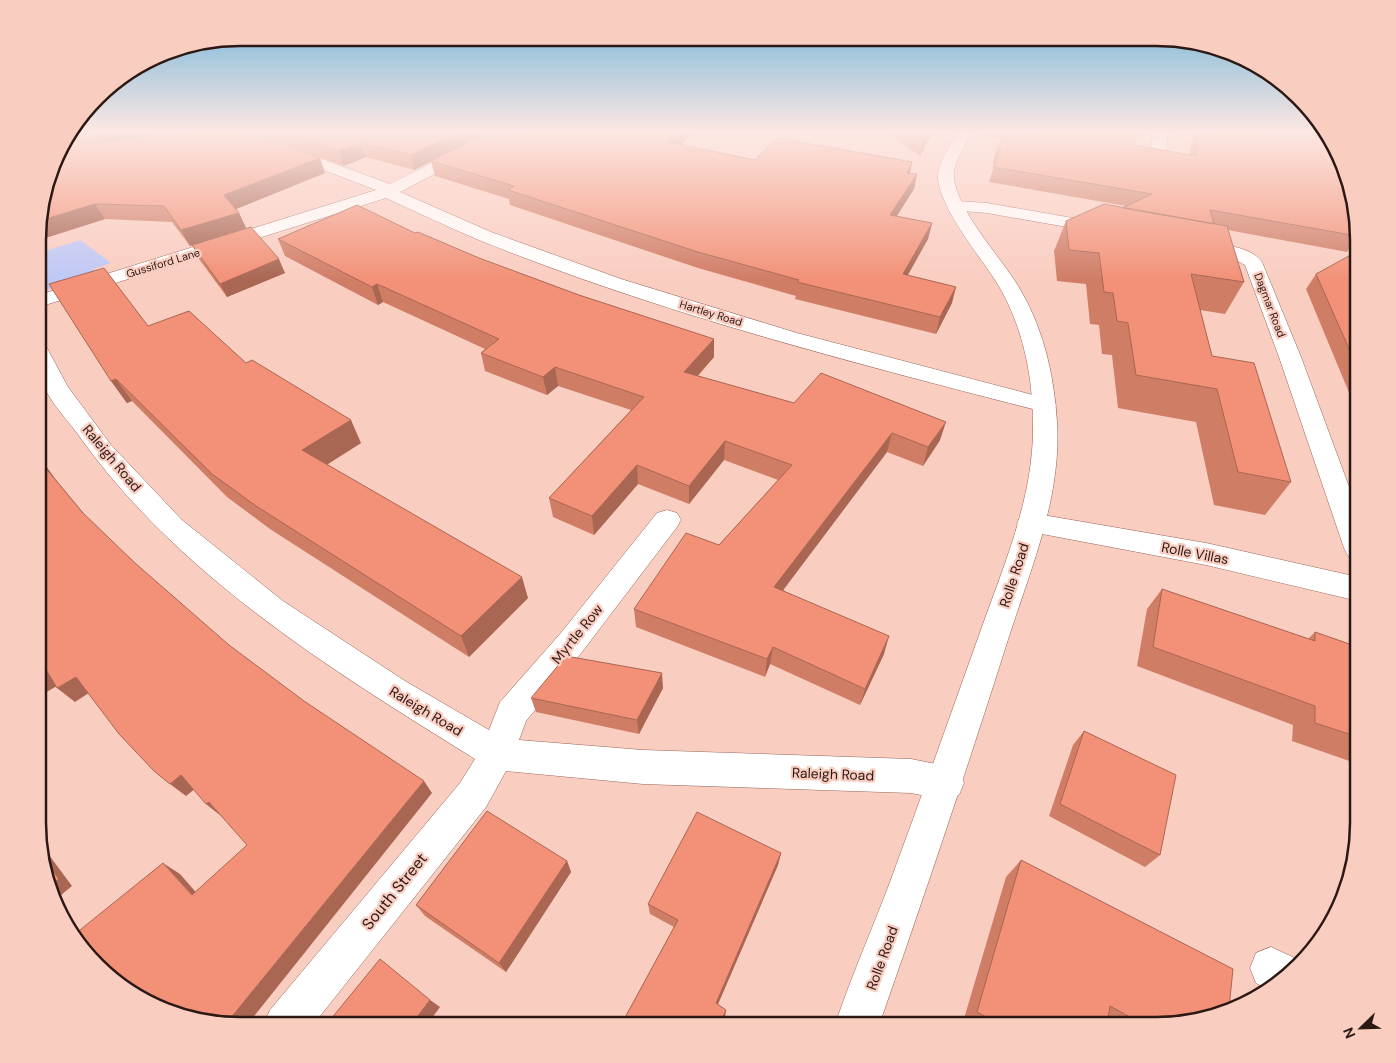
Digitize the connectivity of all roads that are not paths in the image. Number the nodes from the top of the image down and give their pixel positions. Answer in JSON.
{"nodes":[{"id":1,"x":362,"y":181,"type":"edge"},
{"id":2,"x":409,"y":181,"type":"edge"},
{"id":3,"x":947,"y":181,"type":"edge"},
{"id":4,"x":389,"y":191,"type":"junction"},
{"id":5,"x":957,"y":206,"type":"junction"},
{"id":6,"x":1119,"y":232,"type":"edge"},
{"id":7,"x":1175,"y":242,"type":"edge"},
{"id":8,"x":46,"y":298,"type":"edge"},
{"id":9,"x":46,"y":368,"type":"edge"},
{"id":10,"x":1044,"y":404,"type":"junction"},
{"id":11,"x":666,"y":520,"type":"dead end"},
{"id":12,"x":1031,"y":523,"type":"junction"},
{"id":13,"x":1350,"y":526,"type":"edge"},
{"id":14,"x":1350,"y":587,"type":"edge"},
{"id":15,"x":497,"y":754,"type":"junction"},
{"id":16,"x":946,"y":783,"type":"junction"},
{"id":17,"x":292,"y":1017,"type":"edge"},
{"id":18,"x":860,"y":1017,"type":"edge"}],
"edges":[{"from":1,"to":4,"type":"street","name":"Hartley Road"},
{"from":2,"to":4,"type":"street","name":"Gussiford Lane"},
{"from":3,"to":5,"type":"street","name":"Rolle Road"},
{"from":4,"to":8,"type":"street","name":"Gussiford Lane"},
{"from":4,"to":10,"type":"street","name":"Hartley Road"},
{"from":5,"to":6,"type":"street"},
{"from":5,"to":10,"type":"street","name":"Rolle Road"},
{"from":7,"to":13,"type":"street","name":"Dagmar Road"},
{"from":9,"to":15,"type":"street","name":"Raleigh Road"},
{"from":10,"to":12,"type":"street","name":"Rolle Road"},
{"from":11,"to":15,"type":"street","name":"Myrtle Row"},
{"from":12,"to":14,"type":"street","name":"Rolle Villas"},
{"from":12,"to":16,"type":"street","name":"Rolle Road"},
{"from":15,"to":16,"type":"street","name":"Raleigh Road"},
{"from":15,"to":17,"type":"street","name":"South Street"},
{"from":16,"to":18,"type":"street","name":"Rolle Road"}]}
